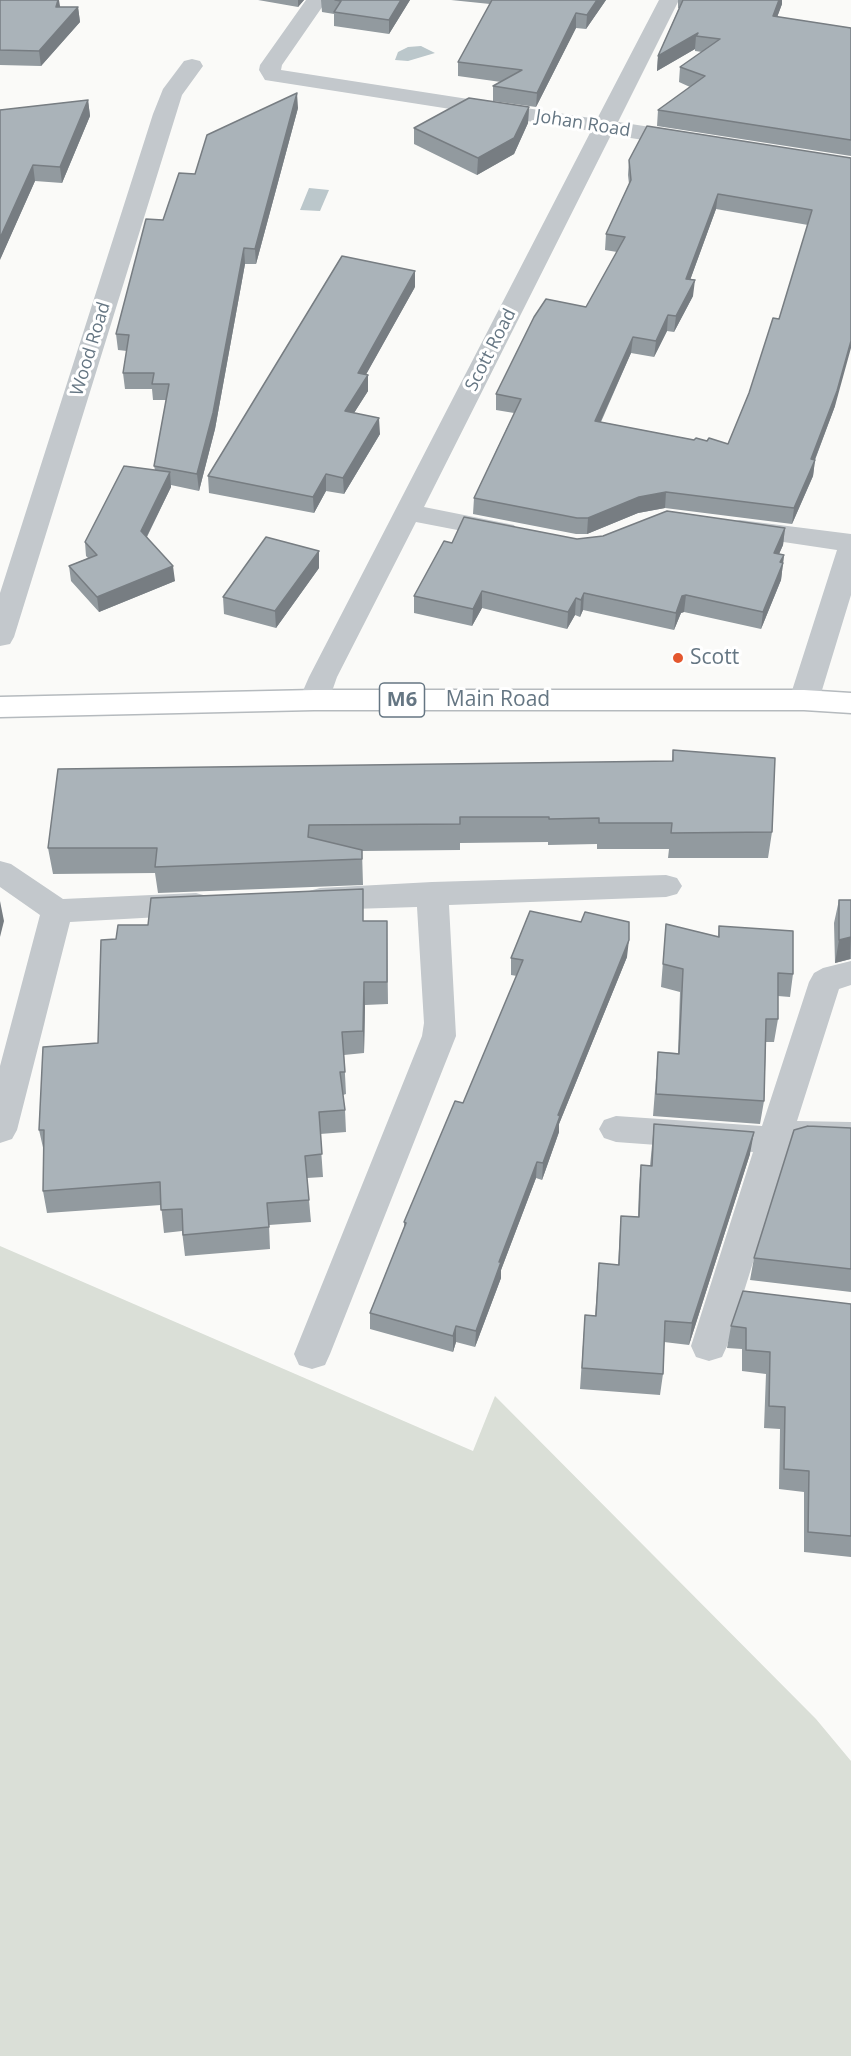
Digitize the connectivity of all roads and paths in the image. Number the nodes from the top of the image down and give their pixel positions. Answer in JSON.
{"nodes":[{"id":1,"x":317,"y":0,"type":"edge"},
{"id":2,"x":669,"y":0,"type":"edge"},
{"id":3,"x":192,"y":66,"type":"dead end"},
{"id":4,"x":604,"y":127,"type":"junction"},
{"id":5,"x":710,"y":143,"type":"edge"},
{"id":6,"x":409,"y":512,"type":"junction"},
{"id":7,"x":710,"y":524,"type":"edge"},
{"id":8,"x":523,"y":535,"type":"edge"},
{"id":9,"x":851,"y":543,"type":"edge"},
{"id":10,"x":851,"y":550,"type":"edge"},
{"id":11,"x":0,"y":637,"type":"edge"},
{"id":12,"x":314,"y":700,"type":"junction"},
{"id":13,"x":804,"y":700,"type":"junction"},
{"id":14,"x":851,"y":703,"type":"edge"},
{"id":15,"x":0,"y":707,"type":"edge"},
{"id":16,"x":0,"y":872,"type":"edge"},
{"id":17,"x":666,"y":886,"type":"dead end"},
{"id":18,"x":432,"y":894,"type":"junction"},
{"id":19,"x":291,"y":900,"type":"edge"},
{"id":20,"x":221,"y":903,"type":"edge"},
{"id":21,"x":57,"y":910,"type":"junction"},
{"id":22,"x":851,"y":973,"type":"edge"},
{"id":23,"x":616,"y":1129,"type":"dead end"},
{"id":24,"x":0,"y":1130,"type":"edge"},
{"id":25,"x":851,"y":1135,"type":"edge"},
{"id":26,"x":774,"y":1140,"type":"junction"},
{"id":27,"x":709,"y":1346,"type":"dead end"},
{"id":28,"x":312,"y":1354,"type":"dead end"}],
"edges":[{"from":1,"to":4,"type":"street","name":"Johan Road"},
{"from":2,"to":4,"type":"street","name":"Scott Road"},
{"from":3,"to":11,"type":"street","name":"Wood Road"},
{"from":4,"to":5,"type":"street","name":"Johan Road"},
{"from":4,"to":6,"type":"street","name":"Scott Road"},
{"from":6,"to":8,"type":"street"},
{"from":6,"to":12,"type":"street","name":"Scott Road"},
{"from":7,"to":9,"type":"street"},
{"from":10,"to":13,"type":"street"},
{"from":12,"to":13,"type":"main road","name":"Main Road","number":"M6"},
{"from":12,"to":15,"type":"main road","name":"Main Road","number":"M6"},
{"from":13,"to":14,"type":"main road","name":"Main Road","number":"M6"},
{"from":16,"to":21,"type":"street"},
{"from":17,"to":18,"type":"street"},
{"from":18,"to":19,"type":"street"},
{"from":18,"to":28,"type":"street"},
{"from":20,"to":21,"type":"street"},
{"from":21,"to":24,"type":"street"},
{"from":22,"to":26,"type":"street"},
{"from":23,"to":26,"type":"street"},
{"from":25,"to":26,"type":"street"},
{"from":26,"to":27,"type":"street"}]}
